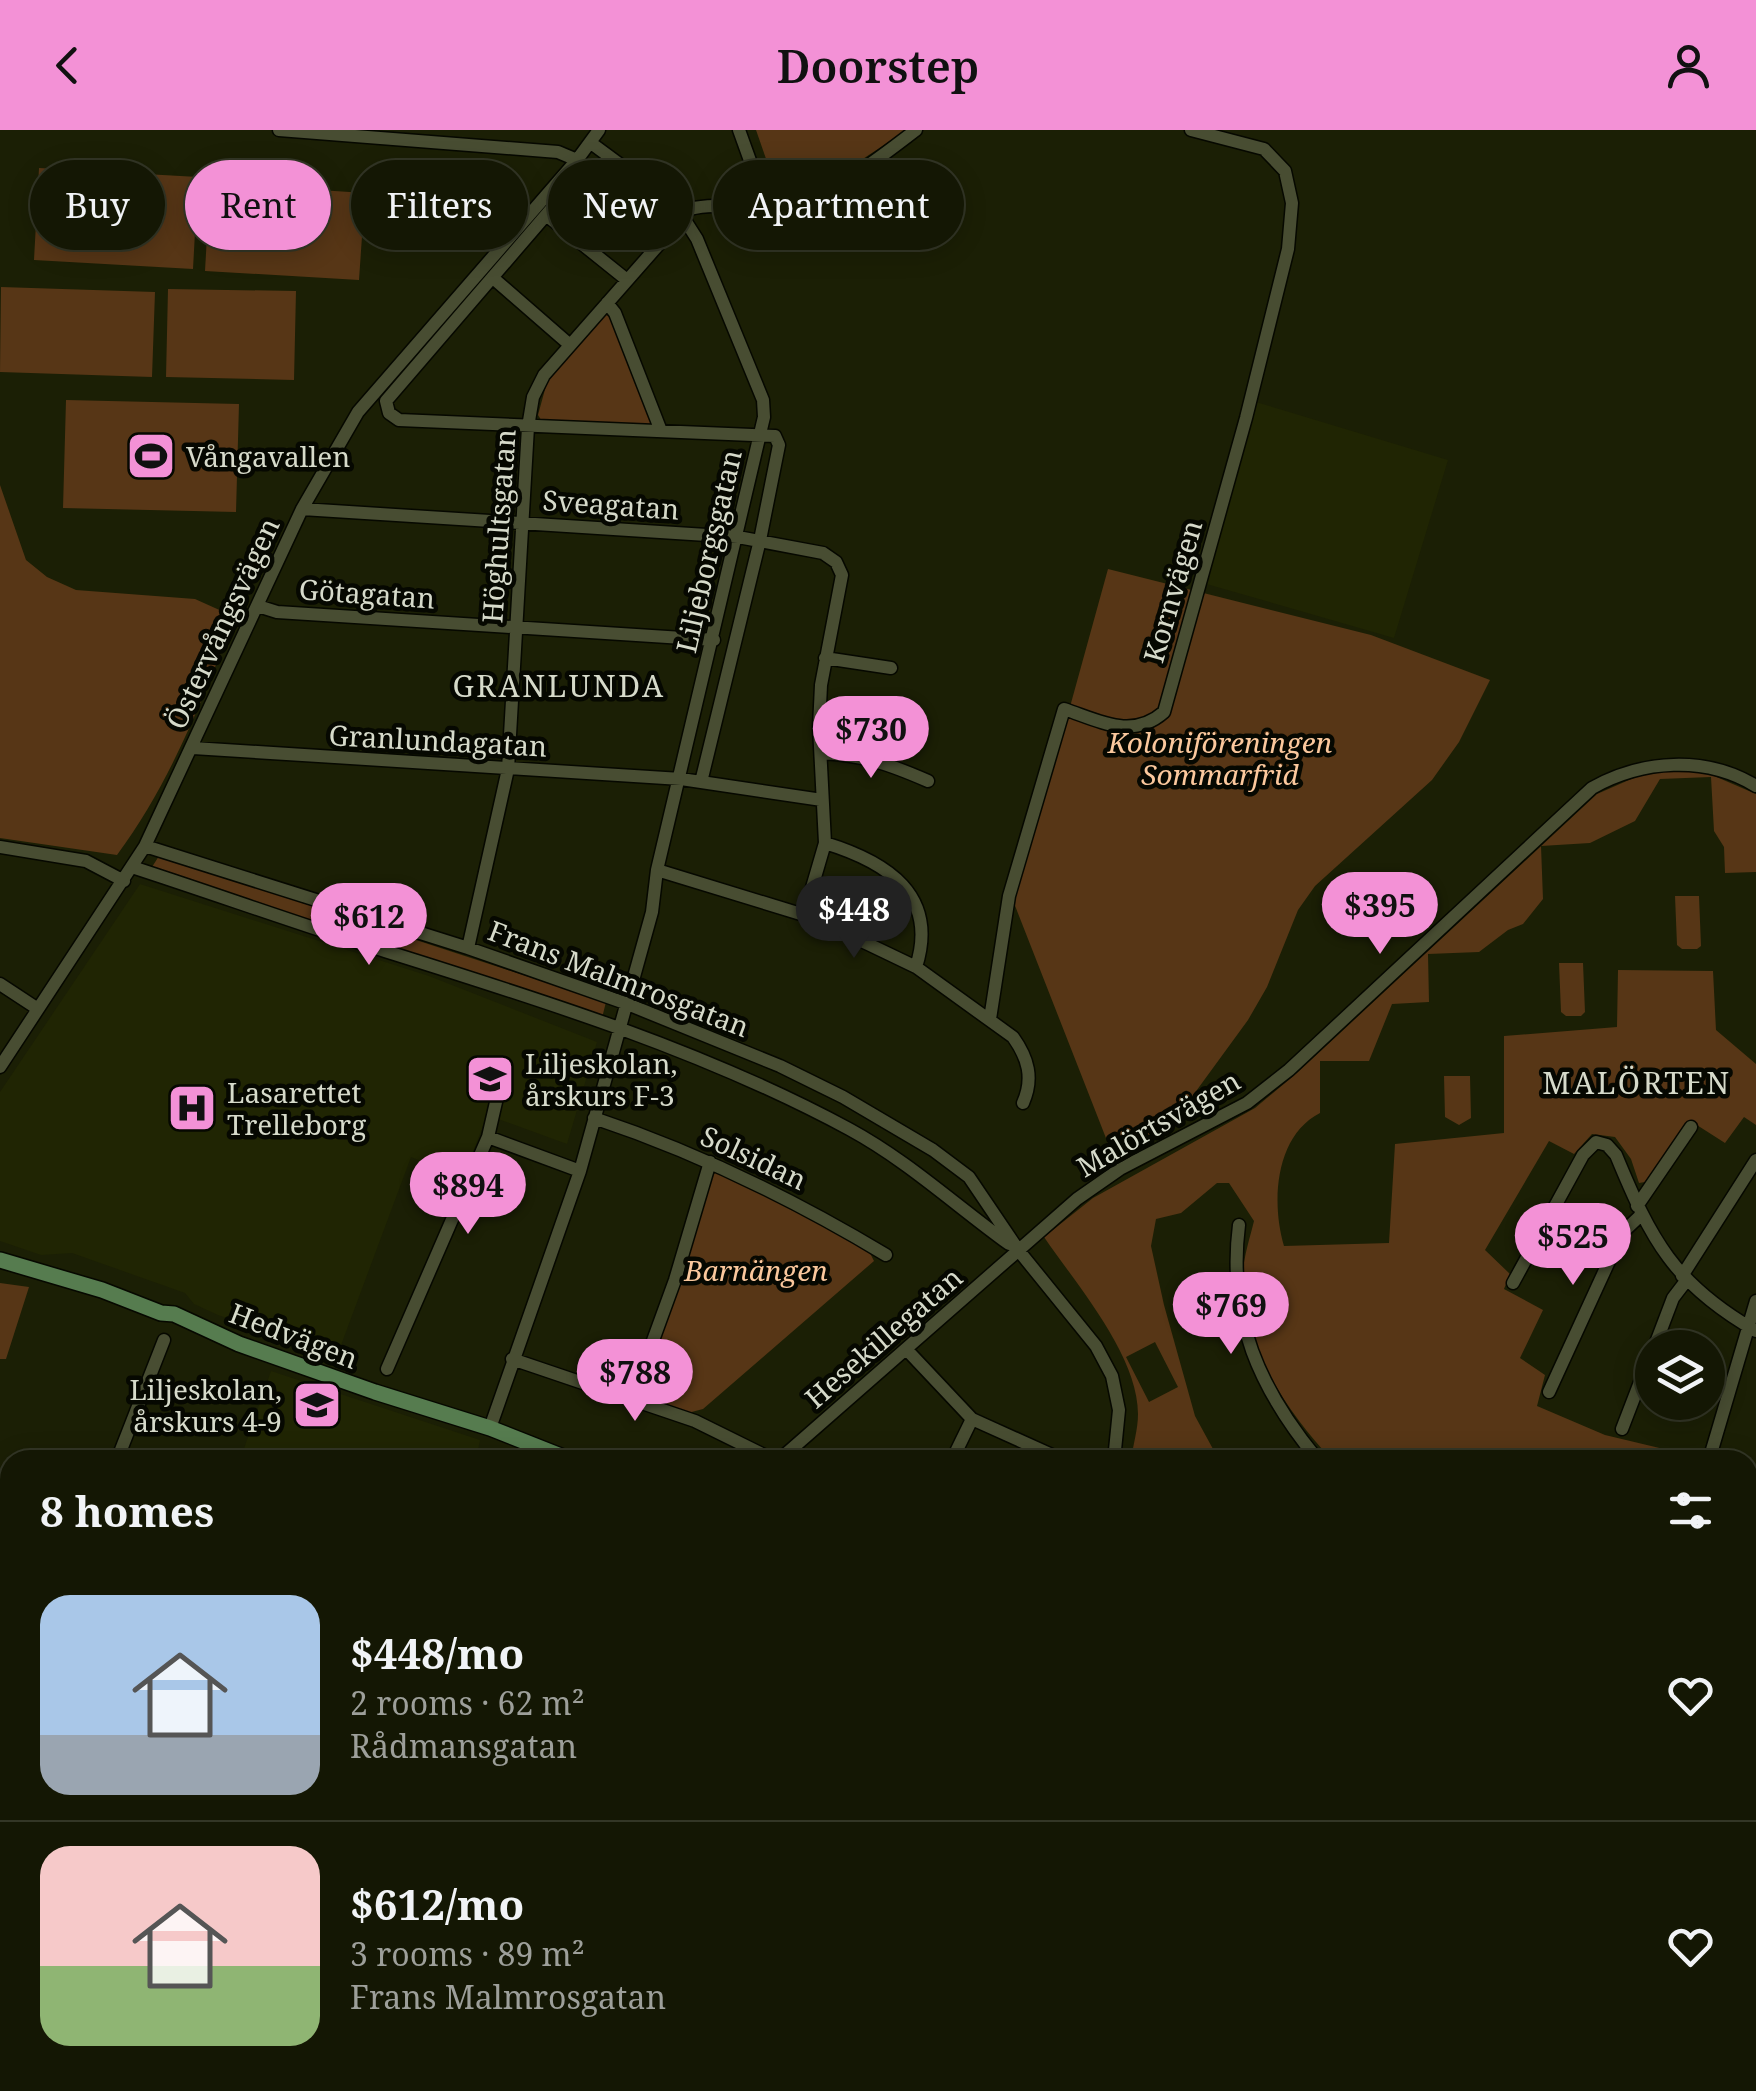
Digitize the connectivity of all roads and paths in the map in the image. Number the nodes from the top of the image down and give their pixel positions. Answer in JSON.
{"nodes":[{"id":1,"x":279,"y":130,"type":"edge"},
{"id":2,"x":739,"y":130,"type":"edge"},
{"id":3,"x":916,"y":130,"type":"edge"},
{"id":4,"x":1192,"y":130,"type":"edge"},
{"id":5,"x":595,"y":136,"type":"edge"},
{"id":6,"x":577,"y":160,"type":"joint"},
{"id":7,"x":622,"y":160,"type":"edge"},
{"id":8,"x":750,"y":160,"type":"edge"},
{"id":9,"x":548,"y":193,"type":"edge"},
{"id":10,"x":693,"y":208,"type":"edge"},
{"id":11,"x":548,"y":212,"type":"edge"},
{"id":12,"x":546,"y":214,"type":"junction"},
{"id":13,"x":693,"y":233,"type":"edge"},
{"id":14,"x":654,"y":250,"type":"edge"},
{"id":15,"x":493,"y":278,"type":"junction"},
{"id":16,"x":627,"y":280,"type":"junction"},
{"id":17,"x":608,"y":303,"type":"junction"},
{"id":18,"x":570,"y":345,"type":"junction"},
{"id":19,"x":528,"y":427,"type":"junction"},
{"id":20,"x":661,"y":430,"type":"junction"},
{"id":21,"x":761,"y":434,"type":"junction"},
{"id":22,"x":302,"y":509,"type":"junction"},
{"id":23,"x":522,"y":524,"type":"junction"},
{"id":24,"x":738,"y":537,"type":"junction"},
{"id":25,"x":760,"y":540,"type":"junction"},
{"id":26,"x":258,"y":606,"type":"junction"},
{"id":27,"x":516,"y":628,"type":"junction"},
{"id":28,"x":714,"y":640,"type":"junction"},
{"id":29,"x":825,"y":658,"type":"junction"},
{"id":30,"x":890,"y":668,"type":"dead end"},
{"id":31,"x":193,"y":748,"type":"junction"},
{"id":32,"x":821,"y":753,"type":"junction"},
{"id":33,"x":508,"y":769,"type":"junction"},
{"id":34,"x":680,"y":780,"type":"junction"},
{"id":35,"x":928,"y":781,"type":"dead end"},
{"id":36,"x":702,"y":782,"type":"junction"},
{"id":37,"x":1756,"y":786,"type":"edge"},
{"id":38,"x":822,"y":800,"type":"junction"},
{"id":39,"x":825,"y":843,"type":"junction"},
{"id":40,"x":145,"y":846,"type":"junction"},
{"id":41,"x":0,"y":847,"type":"edge"},
{"id":42,"x":132,"y":868,"type":"junction"},
{"id":43,"x":657,"y":870,"type":"junction"},
{"id":44,"x":124,"y":881,"type":"junction"},
{"id":45,"x":804,"y":915,"type":"junction"},
{"id":46,"x":468,"y":948,"type":"junction"},
{"id":47,"x":916,"y":967,"type":"junction"},
{"id":48,"x":0,"y":984,"type":"edge"},
{"id":49,"x":625,"y":1003,"type":"junction"},
{"id":50,"x":38,"y":1009,"type":"junction"},
{"id":51,"x":990,"y":1020,"type":"junction"},
{"id":52,"x":618,"y":1029,"type":"junction"},
{"id":53,"x":0,"y":1068,"type":"edge"},
{"id":54,"x":500,"y":1089,"type":"dead end"},
{"id":55,"x":1023,"y":1103,"type":"dead end"},
{"id":56,"x":594,"y":1118,"type":"junction"},
{"id":57,"x":1691,"y":1127,"type":"dead end"},
{"id":58,"x":488,"y":1137,"type":"junction"},
{"id":59,"x":1756,"y":1160,"type":"edge"},
{"id":60,"x":710,"y":1162,"type":"junction"},
{"id":61,"x":580,"y":1172,"type":"junction"},
{"id":62,"x":1639,"y":1210,"type":"junction"},
{"id":63,"x":1239,"y":1225,"type":"dead end"},
{"id":64,"x":1019,"y":1252,"type":"junction"},
{"id":65,"x":886,"y":1255,"type":"dead end"},
{"id":66,"x":0,"y":1260,"type":"edge"},
{"id":67,"x":1684,"y":1278,"type":"junction"},
{"id":68,"x":1513,"y":1282,"type":"dead end"},
{"id":69,"x":1756,"y":1301,"type":"edge"},
{"id":70,"x":1752,"y":1329,"type":"edge"},
{"id":71,"x":1660,"y":1330,"type":"edge"},
{"id":72,"x":164,"y":1340,"type":"dead end"},
{"id":73,"x":907,"y":1350,"type":"junction"},
{"id":74,"x":512,"y":1359,"type":"junction"},
{"id":75,"x":387,"y":1369,"type":"dead end"},
{"id":76,"x":1549,"y":1392,"type":"dead end"},
{"id":77,"x":1635,"y":1396,"type":"edge"},
{"id":78,"x":631,"y":1401,"type":"junction"},
{"id":79,"x":972,"y":1419,"type":"junction"},
{"id":80,"x":490,"y":1428,"type":"junction"},
{"id":81,"x":1622,"y":1430,"type":"dead end"},
{"id":82,"x":122,"y":1450,"type":"edge"},
{"id":83,"x":546,"y":1450,"type":"edge"},
{"id":84,"x":756,"y":1450,"type":"edge"},
{"id":85,"x":789,"y":1450,"type":"edge"},
{"id":86,"x":957,"y":1450,"type":"edge"},
{"id":87,"x":1040,"y":1450,"type":"edge"},
{"id":88,"x":1115,"y":1450,"type":"edge"},
{"id":89,"x":1311,"y":1450,"type":"edge"},
{"id":90,"x":1712,"y":1450,"type":"edge"}],
"edges":[{"from":1,"to":6,"type":"street"},
{"from":2,"to":8,"type":"street"},
{"from":3,"to":10,"type":"street"},
{"from":4,"to":51,"type":"street","name":"Kornvägen"},
{"from":5,"to":6,"type":"street","name":"Östervångsvägen"},
{"from":5,"to":7,"type":"street","name":"Liljeborgsgatan"},
{"from":9,"to":22,"type":"street","name":"Östervångsvägen"},
{"from":11,"to":12,"type":"street"},
{"from":12,"to":15,"type":"street"},
{"from":12,"to":16,"type":"street"},
{"from":13,"to":21,"type":"street","name":"Liljeborgsgatan"},
{"from":14,"to":16,"type":"street","name":"Höghultsgatan"},
{"from":15,"to":18,"type":"street"},
{"from":15,"to":19,"type":"street"},
{"from":16,"to":17,"type":"street","name":"Höghultsgatan"},
{"from":17,"to":18,"type":"street","name":"Höghultsgatan"},
{"from":17,"to":20,"type":"street"},
{"from":18,"to":19,"type":"street","name":"Höghultsgatan"},
{"from":19,"to":20,"type":"street"},
{"from":19,"to":23,"type":"street","name":"Höghultsgatan"},
{"from":20,"to":21,"type":"street"},
{"from":21,"to":24,"type":"street","name":"Liljeborgsgatan"},
{"from":21,"to":25,"type":"street","name":"Liljeborgsgatan"},
{"from":22,"to":23,"type":"street","name":"Sveagatan"},
{"from":22,"to":26,"type":"street","name":"Östervångsvägen"},
{"from":23,"to":24,"type":"street","name":"Sveagatan"},
{"from":23,"to":27,"type":"street","name":"Höghultsgatan"},
{"from":24,"to":25,"type":"street","name":"Sveagatan"},
{"from":24,"to":28,"type":"street","name":"Liljeborgsgatan"},
{"from":25,"to":29,"type":"street","name":"Sveagatan"},
{"from":25,"to":36,"type":"street","name":"Liljeborgsgatan"},
{"from":26,"to":27,"type":"street","name":"Götagatan"},
{"from":26,"to":31,"type":"street","name":"Östervångsvägen"},
{"from":27,"to":28,"type":"street","name":"Götagatan"},
{"from":27,"to":33,"type":"street","name":"Höghultsgatan"},
{"from":28,"to":34,"type":"street","name":"Liljeborgsgatan"},
{"from":29,"to":30,"type":"street"},
{"from":29,"to":32,"type":"street"},
{"from":31,"to":33,"type":"street","name":"Granlundagatan"},
{"from":31,"to":40,"type":"street","name":"Östervångsvägen"},
{"from":32,"to":35,"type":"street"},
{"from":32,"to":38,"type":"street"},
{"from":33,"to":34,"type":"street","name":"Granlundagatan"},
{"from":33,"to":46,"type":"street","name":"Höghultsgatan"},
{"from":34,"to":36,"type":"street","name":"Granlundagatan"},
{"from":34,"to":43,"type":"street","name":"Liljeborgsgatan"},
{"from":36,"to":38,"type":"street","name":"Granlundagatan"},
{"from":37,"to":64,"type":"street","name":"Malörtsvägen"},
{"from":38,"to":39,"type":"street"},
{"from":39,"to":45,"type":"street"},
{"from":39,"to":47,"type":"street"},
{"from":40,"to":42,"type":"street","name":"Östervångsvägen"},
{"from":40,"to":46,"type":"street","name":"Frans Malmrosgatan"},
{"from":41,"to":44,"type":"street"},
{"from":42,"to":44,"type":"street","name":"Östervångsvägen"},
{"from":42,"to":52,"type":"street","name":"Frans Malmrosgatan"},
{"from":43,"to":45,"type":"street"},
{"from":43,"to":49,"type":"street","name":"Liljeborgsgatan"},
{"from":44,"to":50,"type":"street","name":"Östervångsvägen"},
{"from":45,"to":47,"type":"street"},
{"from":46,"to":49,"type":"street","name":"Frans Malmrosgatan"},
{"from":47,"to":51,"type":"street"},
{"from":48,"to":50,"type":"street"},
{"from":49,"to":52,"type":"street","name":"Liljeborgsgatan"},
{"from":49,"to":64,"type":"street","name":"Frans Malmrosgatan"},
{"from":50,"to":53,"type":"street","name":"Östervångsvägen"},
{"from":51,"to":55,"type":"street"},
{"from":52,"to":56,"type":"street","name":"Liljeborgsgatan"},
{"from":52,"to":64,"type":"street","name":"Frans Malmrosgatan"},
{"from":54,"to":58,"type":"street"},
{"from":56,"to":60,"type":"street","name":"Solsidan"},
{"from":56,"to":61,"type":"street","name":"Liljeborgsgatan"},
{"from":57,"to":62,"type":"street"},
{"from":58,"to":61,"type":"street"},
{"from":58,"to":75,"type":"street"},
{"from":59,"to":67,"type":"street"},
{"from":60,"to":65,"type":"street","name":"Solsidan"},
{"from":60,"to":78,"type":"street"},
{"from":61,"to":74,"type":"street","name":"Liljeborgsgatan"},
{"from":62,"to":67,"type":"street"},
{"from":62,"to":68,"type":"street"},
{"from":62,"to":76,"type":"street"},
{"from":63,"to":89,"type":"street"},
{"from":64,"to":73,"type":"street","name":"Hesekillegatan"},
{"from":64,"to":88,"type":"street","name":"Frans Malmrosgatan"},
{"from":66,"to":80,"type":"main road","name":"Hedvägen"},
{"from":67,"to":70,"type":"street"},
{"from":67,"to":71,"type":"street"},
{"from":69,"to":70,"type":"street"},
{"from":70,"to":90,"type":"street"},
{"from":72,"to":82,"type":"street"},
{"from":73,"to":79,"type":"street"},
{"from":73,"to":85,"type":"street","name":"Hesekillegatan"},
{"from":74,"to":78,"type":"street"},
{"from":74,"to":80,"type":"street","name":"Liljeborgsgatan"},
{"from":77,"to":81,"type":"street"},
{"from":78,"to":84,"type":"street"},
{"from":79,"to":86,"type":"street"},
{"from":79,"to":87,"type":"street"},
{"from":80,"to":83,"type":"main road","name":"Hedvägen"}]}
